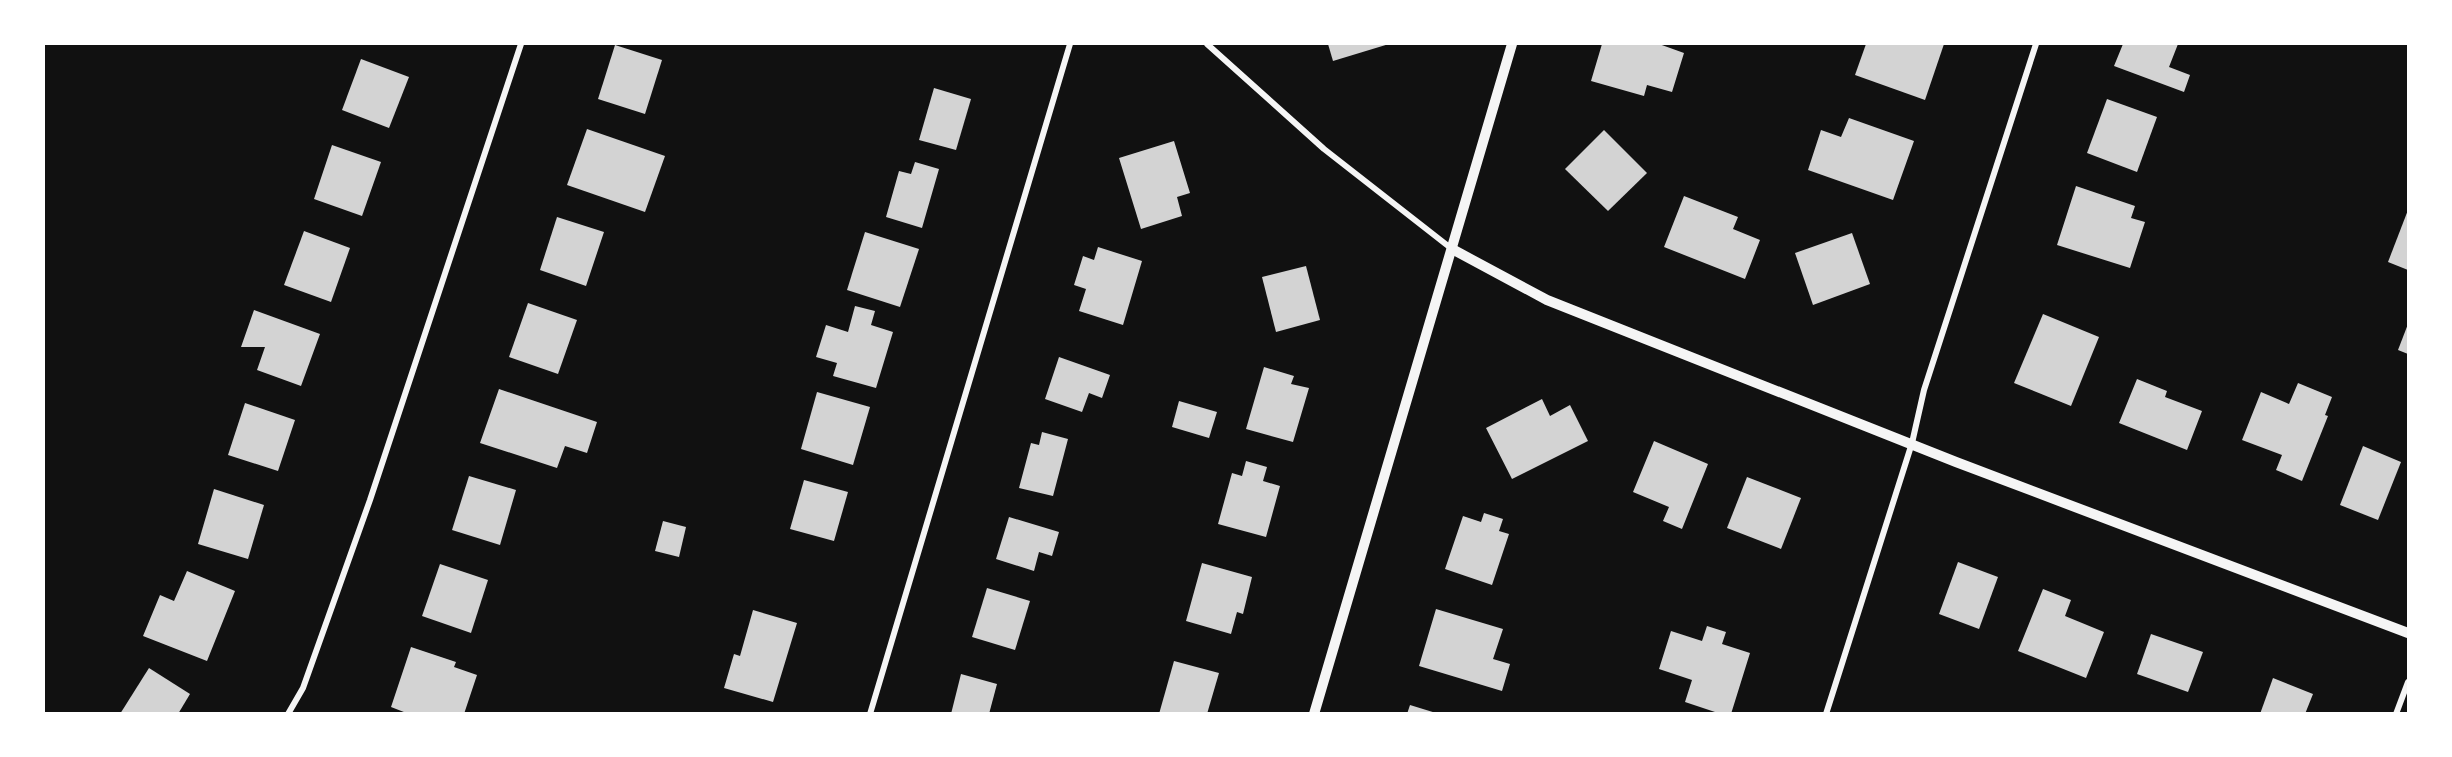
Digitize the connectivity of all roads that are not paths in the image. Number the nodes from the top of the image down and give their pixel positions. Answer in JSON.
{"nodes":[{"id":1,"x":521,"y":44,"type":"edge"},
{"id":2,"x":1070,"y":44,"type":"edge"},
{"id":3,"x":1207,"y":44,"type":"edge"},
{"id":4,"x":1512,"y":44,"type":"edge"},
{"id":5,"x":2036,"y":44,"type":"edge"},
{"id":6,"x":1452,"y":249,"type":"junction"},
{"id":7,"x":1912,"y":443,"type":"junction"},
{"id":8,"x":2409,"y":633,"type":"edge"},
{"id":9,"x":2409,"y":682,"type":"edge"},
{"id":10,"x":288,"y":714,"type":"edge"},
{"id":11,"x":870,"y":714,"type":"edge"},
{"id":12,"x":1314,"y":714,"type":"edge"},
{"id":13,"x":1826,"y":714,"type":"edge"},
{"id":14,"x":2396,"y":714,"type":"edge"}],
"edges":[{"from":1,"to":10,"type":"street"},
{"from":2,"to":11,"type":"street"},
{"from":3,"to":6,"type":"street"},
{"from":4,"to":6,"type":"street"},
{"from":5,"to":7,"type":"street"},
{"from":6,"to":7,"type":"street"},
{"from":6,"to":12,"type":"street"},
{"from":7,"to":8,"type":"street"},
{"from":7,"to":13,"type":"street"},
{"from":9,"to":14,"type":"street"}]}
